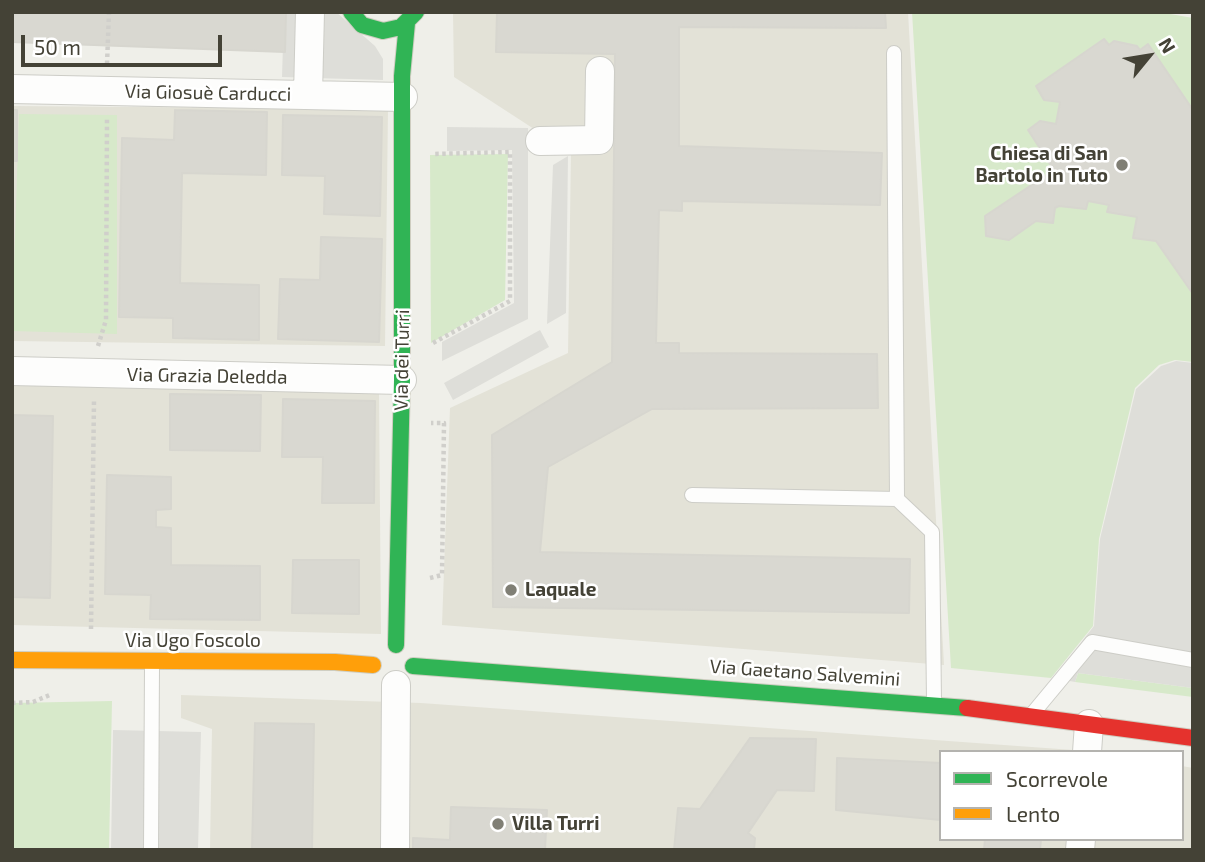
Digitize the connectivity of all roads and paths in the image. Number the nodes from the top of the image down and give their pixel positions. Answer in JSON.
{"nodes":[{"id":1,"x":109,"y":12,"type":"edge"},
{"id":2,"x":310,"y":12,"type":"edge"},
{"id":3,"x":351,"y":12,"type":"edge"},
{"id":4,"x":412,"y":17,"type":"edge"},
{"id":5,"x":378,"y":31,"type":"junction"},
{"id":6,"x":894,"y":53,"type":"dead end"},
{"id":7,"x":600,"y":71,"type":"dead end"},
{"id":8,"x":403,"y":86,"type":"junction"},
{"id":9,"x":12,"y":89,"type":"edge"},
{"id":10,"x":106,"y":91,"type":"junction"},
{"id":11,"x":309,"y":95,"type":"junction"},
{"id":12,"x":540,"y":141,"type":"dead end"},
{"id":13,"x":428,"y":154,"type":"dead end"},
{"id":14,"x":429,"y":345,"type":"dead end"},
{"id":15,"x":12,"y":371,"type":"edge"},
{"id":16,"x":94,"y":373,"type":"junction"},
{"id":17,"x":402,"y":380,"type":"junction"},
{"id":18,"x":692,"y":495,"type":"dead end"},
{"id":19,"x":897,"y":499,"type":"junction"},
{"id":20,"x":91,"y":634,"type":"dead end"},
{"id":21,"x":396,"y":645,"type":"junction"},
{"id":22,"x":12,"y":660,"type":"edge"},
{"id":23,"x":1193,"y":660,"type":"edge"},
{"id":24,"x":152,"y":663,"type":"junction"},
{"id":25,"x":373,"y":665,"type":"junction"},
{"id":26,"x":405,"y":675,"type":"junction"},
{"id":27,"x":934,"y":704,"type":"junction"},
{"id":28,"x":1030,"y":715,"type":"junction"},
{"id":29,"x":1088,"y":738,"type":"edge"},
{"id":30,"x":1193,"y":738,"type":"edge"},
{"id":31,"x":151,"y":850,"type":"edge"},
{"id":32,"x":395,"y":850,"type":"edge"}],
"edges":[{"from":1,"to":10,"type":"path"},
{"from":2,"to":11,"type":"street"},
{"from":3,"to":5,"type":"street","name":"Via dei Turri"},
{"from":4,"to":5,"type":"street","name":"Via dei Turri"},
{"from":4,"to":8,"type":"street","name":"Via dei Turri"},
{"from":5,"to":8,"type":"street","name":"Via dei Turri"},
{"from":6,"to":19,"type":"lane"},
{"from":7,"to":12,"type":"street"},
{"from":8,"to":11,"type":"street","name":"Via Giosuè Carducci"},
{"from":8,"to":17,"type":"street","name":"Via dei Turri"},
{"from":9,"to":10,"type":"street","name":"Via Giosuè Carducci"},
{"from":10,"to":11,"type":"street","name":"Via Giosuè Carducci"},
{"from":10,"to":16,"type":"path"},
{"from":13,"to":14,"type":"path"},
{"from":15,"to":16,"type":"street","name":"Via Grazia Deledda"},
{"from":16,"to":17,"type":"street","name":"Via Grazia Deledda"},
{"from":16,"to":20,"type":"path"},
{"from":17,"to":21,"type":"street","name":"Via dei Turri"},
{"from":18,"to":19,"type":"lane"},
{"from":19,"to":27,"type":"lane"},
{"from":21,"to":25,"type":"street"},
{"from":21,"to":26,"type":"street"},
{"from":22,"to":24,"type":"street","name":"Via Ugo Foscolo"},
{"from":23,"to":28,"type":"lane"},
{"from":24,"to":25,"type":"street","name":"Via Ugo Foscolo"},
{"from":24,"to":31,"type":"lane"},
{"from":25,"to":26,"type":"street"},
{"from":26,"to":27,"type":"street","name":"Via Gaetano Salvemini"},
{"from":26,"to":32,"type":"street"},
{"from":27,"to":28,"type":"street","name":"Via Gaetano Salvemini"},
{"from":28,"to":29,"type":"street","name":"Via Gaetano Salvemini"},
{"from":29,"to":30,"type":"street","name":"Via Gaetano Salvemini"}]}
